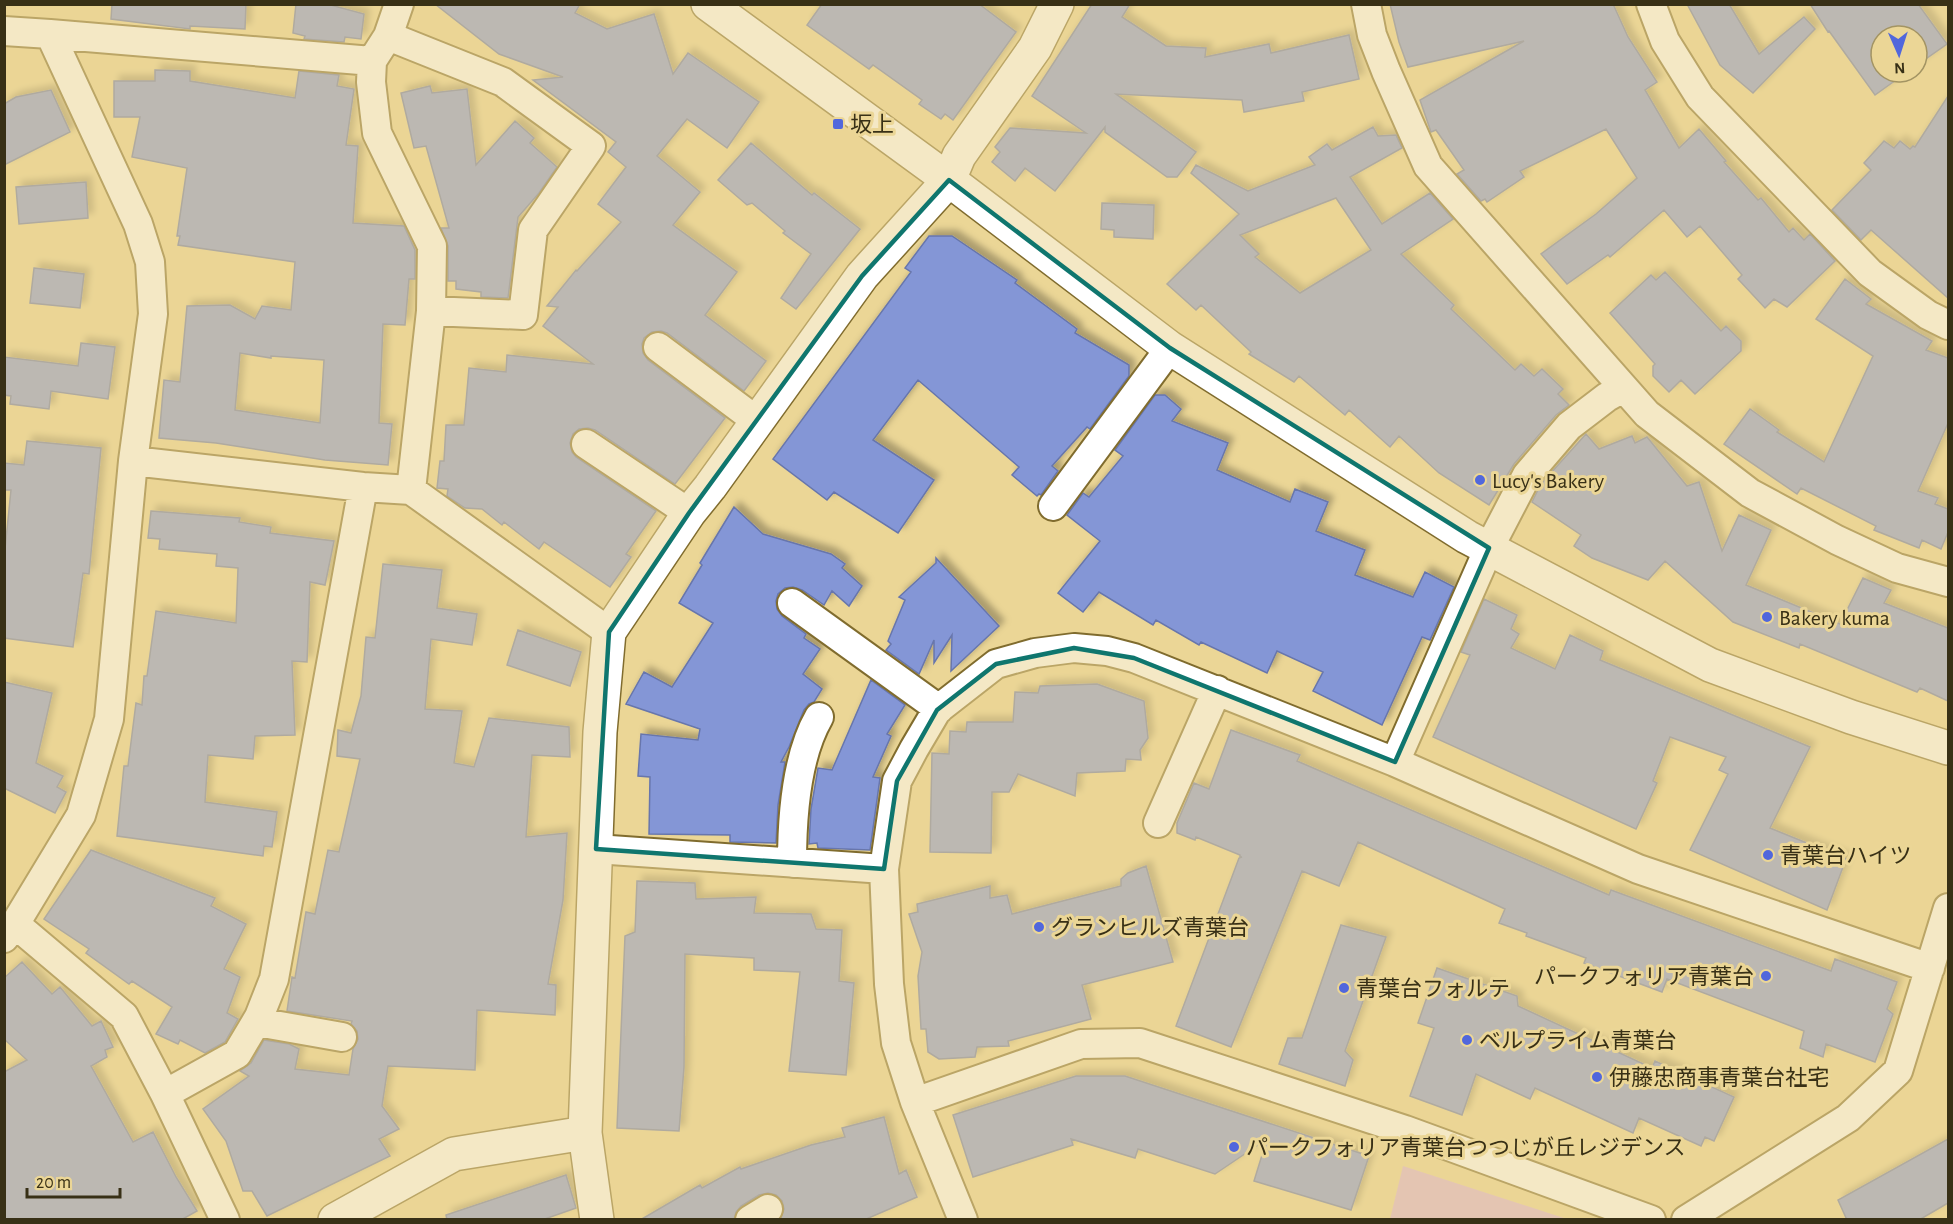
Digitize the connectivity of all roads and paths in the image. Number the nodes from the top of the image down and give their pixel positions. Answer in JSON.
{"nodes":[{"id":1,"x":399,"y":4,"type":"edge"},
{"id":2,"x":708,"y":4,"type":"edge"},
{"id":3,"x":1057,"y":4,"type":"edge"},
{"id":4,"x":1366,"y":4,"type":"edge"},
{"id":5,"x":1651,"y":4,"type":"edge"},
{"id":6,"x":4,"y":31,"type":"edge"},
{"id":7,"x":50,"y":34,"type":"junction"},
{"id":8,"x":388,"y":36,"type":"junction"},
{"id":9,"x":372,"y":62,"type":"junction"},
{"id":10,"x":949,"y":180,"type":"junction"},
{"id":11,"x":432,"y":311,"type":"junction"},
{"id":12,"x":1948,"y":325,"type":"edge"},
{"id":13,"x":658,"y":347,"type":"dead end"},
{"id":14,"x":1170,"y":348,"type":"junction"},
{"id":15,"x":1623,"y":388,"type":"junction"},
{"id":16,"x":758,"y":421,"type":"junction"},
{"id":17,"x":586,"y":444,"type":"dead end"},
{"id":18,"x":133,"y":461,"type":"junction"},
{"id":19,"x":363,"y":487,"type":"junction"},
{"id":20,"x":411,"y":490,"type":"junction"},
{"id":21,"x":1053,"y":506,"type":"dead end"},
{"id":22,"x":689,"y":513,"type":"junction"},
{"id":23,"x":1489,"y":548,"type":"junction"},
{"id":24,"x":1948,"y":582,"type":"edge"},
{"id":25,"x":792,"y":603,"type":"dead end"},
{"id":26,"x":609,"y":632,"type":"junction"},
{"id":27,"x":1217,"y":690,"type":"junction"},
{"id":28,"x":939,"y":709,"type":"junction"},
{"id":29,"x":819,"y":717,"type":"dead end"},
{"id":30,"x":1948,"y":748,"type":"edge"},
{"id":31,"x":1395,"y":762,"type":"junction"},
{"id":32,"x":1158,"y":823,"type":"dead end"},
{"id":33,"x":596,"y":849,"type":"junction"},
{"id":34,"x":792,"y":863,"type":"junction"},
{"id":35,"x":884,"y":869,"type":"junction"},
{"id":36,"x":1948,"y":908,"type":"edge"},
{"id":37,"x":10,"y":931,"type":"edge"},
{"id":38,"x":1930,"y":968,"type":"junction"},
{"id":39,"x":257,"y":1022,"type":"junction"},
{"id":40,"x":342,"y":1037,"type":"dead end"},
{"id":41,"x":165,"y":1094,"type":"junction"},
{"id":42,"x":915,"y":1102,"type":"junction"},
{"id":43,"x":585,"y":1134,"type":"junction"},
{"id":44,"x":225,"y":1220,"type":"edge"},
{"id":45,"x":336,"y":1220,"type":"edge"},
{"id":46,"x":597,"y":1220,"type":"edge"},
{"id":47,"x":963,"y":1220,"type":"edge"},
{"id":48,"x":1651,"y":1220,"type":"edge"},
{"id":49,"x":1686,"y":1220,"type":"edge"}],
"edges":[{"from":1,"to":8,"type":"street"},
{"from":2,"to":10,"type":"street"},
{"from":3,"to":10,"type":"street"},
{"from":4,"to":15,"type":"street"},
{"from":5,"to":12,"type":"street"},
{"from":6,"to":7,"type":"street"},
{"from":7,"to":9,"type":"street"},
{"from":7,"to":18,"type":"street"},
{"from":8,"to":9,"type":"street"},
{"from":8,"to":11,"type":"street"},
{"from":9,"to":11,"type":"street"},
{"from":10,"to":14,"type":"street"},
{"from":10,"to":16,"type":"street"},
{"from":11,"to":20,"type":"street"},
{"from":13,"to":16,"type":"street"},
{"from":14,"to":21,"type":"street"},
{"from":14,"to":23,"type":"street"},
{"from":15,"to":23,"type":"street"},
{"from":15,"to":24,"type":"street"},
{"from":16,"to":22,"type":"street"},
{"from":17,"to":22,"type":"street"},
{"from":18,"to":19,"type":"street"},
{"from":18,"to":37,"type":"street"},
{"from":19,"to":20,"type":"street"},
{"from":19,"to":39,"type":"street"},
{"from":20,"to":26,"type":"street"},
{"from":22,"to":26,"type":"street"},
{"from":23,"to":30,"type":"street"},
{"from":23,"to":31,"type":"street"},
{"from":25,"to":28,"type":"street"},
{"from":26,"to":33,"type":"street"},
{"from":27,"to":28,"type":"street"},
{"from":27,"to":31,"type":"street"},
{"from":27,"to":32,"type":"street"},
{"from":28,"to":35,"type":"street"},
{"from":29,"to":34,"type":"street"},
{"from":31,"to":38,"type":"street"},
{"from":33,"to":34,"type":"street"},
{"from":33,"to":43,"type":"street"},
{"from":34,"to":35,"type":"street"},
{"from":35,"to":42,"type":"street"},
{"from":36,"to":38,"type":"street"},
{"from":37,"to":41,"type":"street"},
{"from":38,"to":49,"type":"street"},
{"from":39,"to":40,"type":"street"},
{"from":39,"to":41,"type":"street"},
{"from":41,"to":44,"type":"street"},
{"from":42,"to":47,"type":"street"},
{"from":42,"to":48,"type":"street"},
{"from":43,"to":45,"type":"street"},
{"from":43,"to":46,"type":"street"}]}
